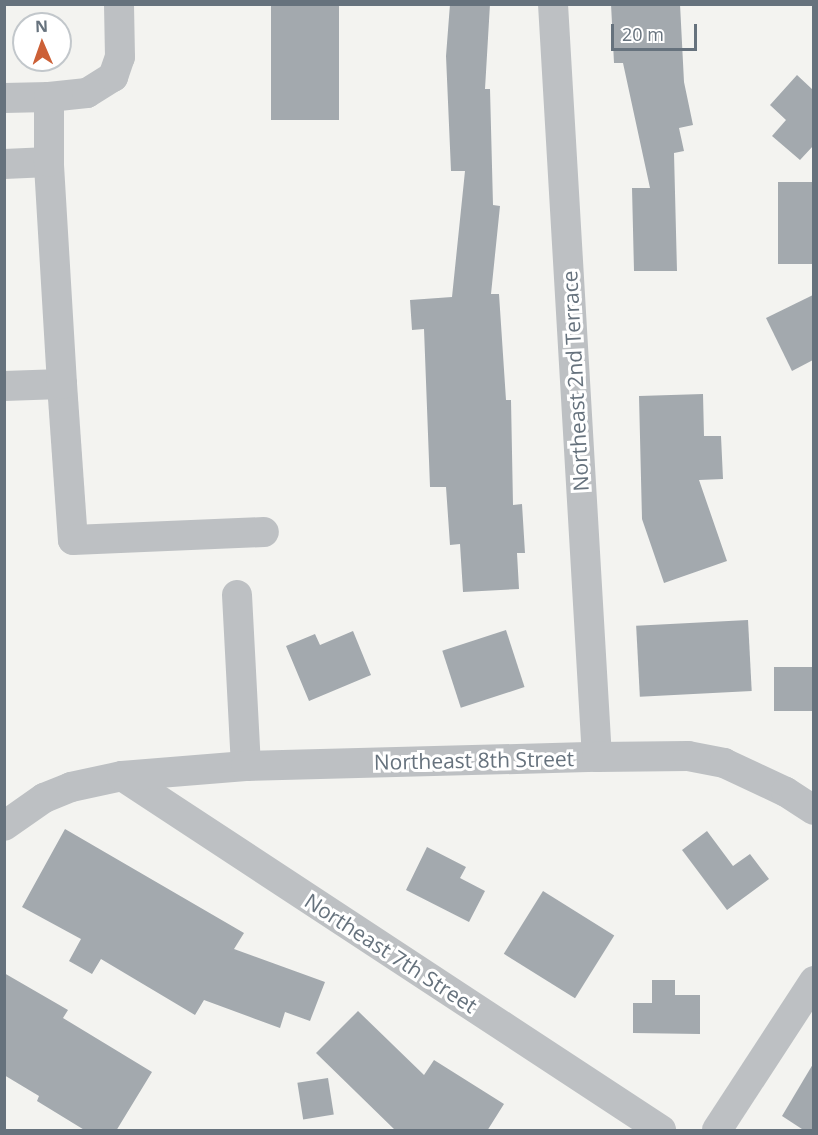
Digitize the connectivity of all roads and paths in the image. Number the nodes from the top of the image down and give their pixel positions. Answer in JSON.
{"nodes":[{"id":1,"x":119,"y":4,"type":"edge"},
{"id":2,"x":553,"y":4,"type":"edge"},
{"id":3,"x":49,"y":97,"type":"junction"},
{"id":4,"x":4,"y":98,"type":"edge"},
{"id":5,"x":49,"y":162,"type":"junction"},
{"id":6,"x":4,"y":164,"type":"edge"},
{"id":7,"x":63,"y":384,"type":"junction"},
{"id":8,"x":4,"y":386,"type":"edge"},
{"id":9,"x":264,"y":531,"type":"dead end"},
{"id":10,"x":237,"y":595,"type":"dead end"},
{"id":11,"x":597,"y":757,"type":"junction"},
{"id":12,"x":246,"y":766,"type":"junction"},
{"id":13,"x":122,"y":776,"type":"junction"},
{"id":14,"x":813,"y":810,"type":"edge"},
{"id":15,"x":4,"y":826,"type":"edge"},
{"id":16,"x":813,"y":981,"type":"edge"},
{"id":17,"x":661,"y":1131,"type":"edge"},
{"id":18,"x":717,"y":1131,"type":"edge"}],
"edges":[{"from":1,"to":3,"type":"street"},
{"from":2,"to":11,"type":"street","name":"Northeast 2nd Terrace"},
{"from":3,"to":4,"type":"street"},
{"from":3,"to":5,"type":"street"},
{"from":5,"to":6,"type":"street"},
{"from":5,"to":7,"type":"street"},
{"from":7,"to":8,"type":"street"},
{"from":7,"to":9,"type":"street"},
{"from":10,"to":12,"type":"street"},
{"from":11,"to":12,"type":"street","name":"Northeast 8th Street"},
{"from":11,"to":14,"type":"street","name":"Northeast 8th Street"},
{"from":12,"to":13,"type":"street","name":"Northeast 8th Street"},
{"from":13,"to":15,"type":"street","name":"Northeast 8th Street"},
{"from":13,"to":17,"type":"street","name":"Northeast 7th Street"},
{"from":16,"to":18,"type":"street"}]}
